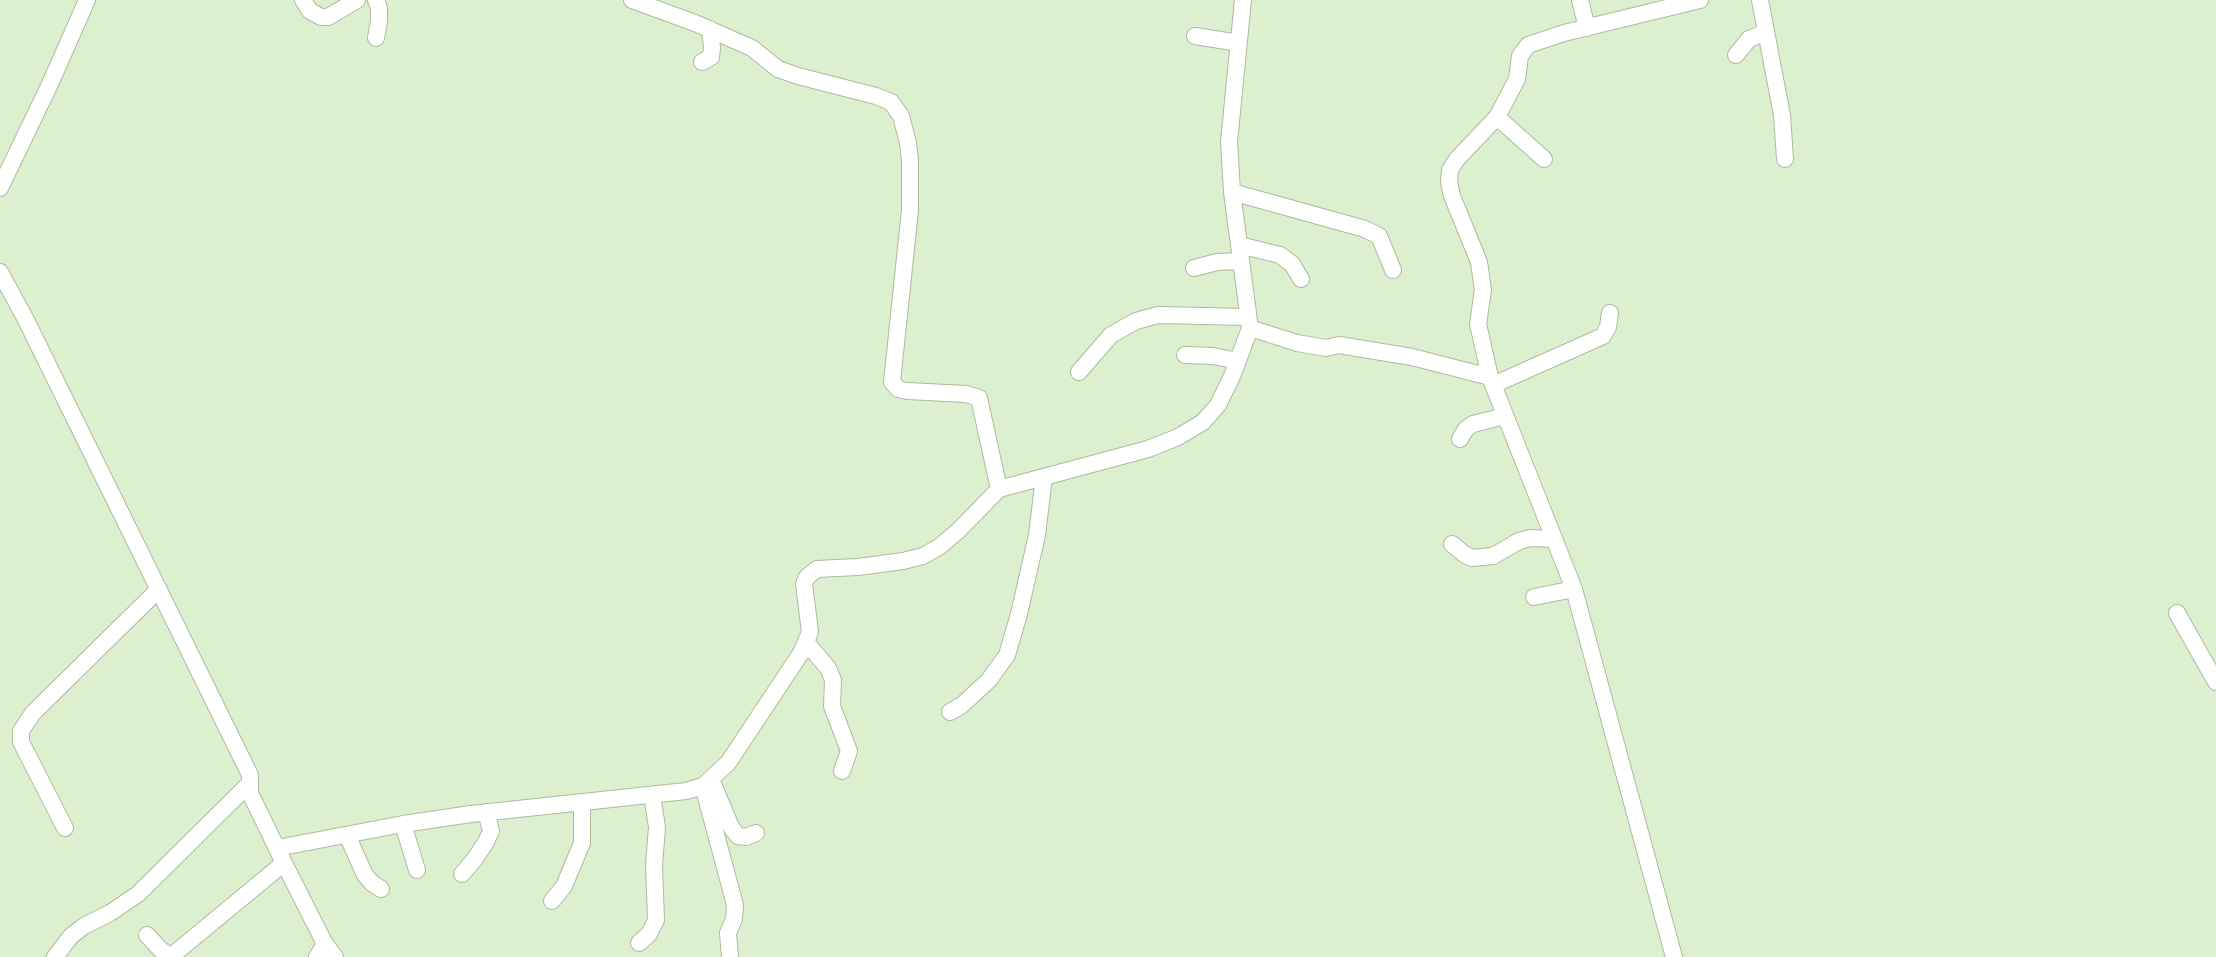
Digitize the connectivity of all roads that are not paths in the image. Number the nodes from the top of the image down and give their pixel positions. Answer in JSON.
{"nodes":[{"id":1,"x":88,"y":0,"type":"edge"},
{"id":2,"x":303,"y":0,"type":"edge"},
{"id":3,"x":358,"y":0,"type":"edge"},
{"id":4,"x":376,"y":0,"type":"edge"},
{"id":5,"x":632,"y":0,"type":"edge"},
{"id":6,"x":1243,"y":0,"type":"edge"},
{"id":7,"x":1580,"y":0,"type":"edge"},
{"id":8,"x":1700,"y":0,"type":"edge"},
{"id":9,"x":1760,"y":0,"type":"edge"},
{"id":10,"x":1587,"y":28,"type":"junction"},
{"id":11,"x":710,"y":29,"type":"junction"},
{"id":12,"x":1766,"y":32,"type":"junction"},
{"id":13,"x":1196,"y":36,"type":"dead end"},
{"id":14,"x":376,"y":38,"type":"dead end"},
{"id":15,"x":1239,"y":44,"type":"junction"},
{"id":16,"x":1736,"y":55,"type":"dead end"},
{"id":17,"x":702,"y":62,"type":"dead end"},
{"id":18,"x":1498,"y":117,"type":"junction"},
{"id":19,"x":1544,"y":159,"type":"dead end"},
{"id":20,"x":1785,"y":159,"type":"dead end"},
{"id":21,"x":0,"y":188,"type":"edge"},
{"id":22,"x":1232,"y":192,"type":"junction"},
{"id":23,"x":1239,"y":245,"type":"junction"},
{"id":24,"x":1241,"y":261,"type":"junction"},
{"id":25,"x":1194,"y":268,"type":"dead end"},
{"id":26,"x":1393,"y":270,"type":"dead end"},
{"id":27,"x":0,"y":272,"type":"edge"},
{"id":28,"x":1301,"y":279,"type":"dead end"},
{"id":29,"x":1610,"y":313,"type":"dead end"},
{"id":30,"x":1249,"y":323,"type":"junction"},
{"id":31,"x":1185,"y":355,"type":"dead end"},
{"id":32,"x":1238,"y":360,"type":"junction"},
{"id":33,"x":1079,"y":372,"type":"dead end"},
{"id":34,"x":1491,"y":381,"type":"junction"},
{"id":35,"x":1505,"y":416,"type":"junction"},
{"id":36,"x":1460,"y":439,"type":"dead end"},
{"id":37,"x":1044,"y":477,"type":"junction"},
{"id":38,"x":999,"y":489,"type":"junction"},
{"id":39,"x":1554,"y":538,"type":"junction"},
{"id":40,"x":1452,"y":544,"type":"dead end"},
{"id":41,"x":159,"y":589,"type":"junction"},
{"id":42,"x":1574,"y":590,"type":"junction"},
{"id":43,"x":1534,"y":597,"type":"dead end"},
{"id":44,"x":2177,"y":613,"type":"dead end"},
{"id":45,"x":806,"y":642,"type":"junction"},
{"id":46,"x":2216,"y":682,"type":"edge"},
{"id":47,"x":950,"y":712,"type":"dead end"},
{"id":48,"x":842,"y":770,"type":"dead end"},
{"id":49,"x":707,"y":782,"type":"junction"},
{"id":50,"x":249,"y":784,"type":"junction"},
{"id":51,"x":652,"y":795,"type":"junction"},
{"id":52,"x":582,"y":802,"type":"junction"},
{"id":53,"x":486,"y":812,"type":"junction"},
{"id":54,"x":403,"y":824,"type":"junction"},
{"id":55,"x":65,"y":828,"type":"dead end"},
{"id":56,"x":756,"y":834,"type":"dead end"},
{"id":57,"x":347,"y":836,"type":"junction"},
{"id":58,"x":280,"y":855,"type":"junction"},
{"id":59,"x":417,"y":870,"type":"dead end"},
{"id":60,"x":462,"y":874,"type":"dead end"},
{"id":61,"x":382,"y":889,"type":"dead end"},
{"id":62,"x":552,"y":901,"type":"dead end"},
{"id":63,"x":146,"y":935,"type":"dead end"},
{"id":64,"x":639,"y":943,"type":"dead end"},
{"id":65,"x":321,"y":950,"type":"edge"},
{"id":66,"x":55,"y":957,"type":"edge"},
{"id":67,"x":335,"y":957,"type":"edge"},
{"id":68,"x":730,"y":957,"type":"edge"},
{"id":69,"x":1674,"y":957,"type":"edge"}],
"edges":[{"from":1,"to":21,"type":"street"},
{"from":2,"to":3,"type":"street"},
{"from":4,"to":14,"type":"street"},
{"from":5,"to":11,"type":"street"},
{"from":6,"to":15,"type":"street"},
{"from":7,"to":10,"type":"street"},
{"from":8,"to":10,"type":"street"},
{"from":9,"to":12,"type":"street"},
{"from":10,"to":18,"type":"street"},
{"from":11,"to":17,"type":"street"},
{"from":11,"to":38,"type":"street"},
{"from":12,"to":16,"type":"street"},
{"from":12,"to":20,"type":"street"},
{"from":13,"to":15,"type":"street"},
{"from":15,"to":22,"type":"street"},
{"from":18,"to":19,"type":"street"},
{"from":18,"to":34,"type":"street"},
{"from":22,"to":23,"type":"street"},
{"from":22,"to":26,"type":"street"},
{"from":23,"to":24,"type":"street"},
{"from":23,"to":28,"type":"street"},
{"from":24,"to":25,"type":"street"},
{"from":24,"to":30,"type":"street"},
{"from":27,"to":41,"type":"street"},
{"from":29,"to":34,"type":"street"},
{"from":30,"to":32,"type":"street"},
{"from":30,"to":33,"type":"street"},
{"from":30,"to":34,"type":"street"},
{"from":31,"to":32,"type":"street"},
{"from":32,"to":37,"type":"street"},
{"from":34,"to":35,"type":"street"},
{"from":35,"to":36,"type":"street"},
{"from":35,"to":39,"type":"street"},
{"from":37,"to":38,"type":"street"},
{"from":37,"to":47,"type":"street"},
{"from":38,"to":45,"type":"street"},
{"from":39,"to":40,"type":"street"},
{"from":39,"to":42,"type":"street"},
{"from":41,"to":50,"type":"street"},
{"from":41,"to":55,"type":"street"},
{"from":42,"to":43,"type":"street"},
{"from":42,"to":69,"type":"street"},
{"from":44,"to":46,"type":"street"},
{"from":45,"to":48,"type":"street"},
{"from":45,"to":49,"type":"street"},
{"from":49,"to":51,"type":"street"},
{"from":49,"to":56,"type":"street"},
{"from":49,"to":68,"type":"street"},
{"from":50,"to":58,"type":"street"},
{"from":50,"to":66,"type":"street"},
{"from":51,"to":52,"type":"street"},
{"from":51,"to":64,"type":"street"},
{"from":52,"to":53,"type":"street"},
{"from":52,"to":62,"type":"street"},
{"from":53,"to":54,"type":"street"},
{"from":53,"to":60,"type":"street"},
{"from":54,"to":57,"type":"street"},
{"from":54,"to":59,"type":"street"},
{"from":57,"to":58,"type":"street"},
{"from":57,"to":61,"type":"street"},
{"from":58,"to":63,"type":"street"},
{"from":58,"to":65,"type":"street"},
{"from":65,"to":67,"type":"street"}]}
